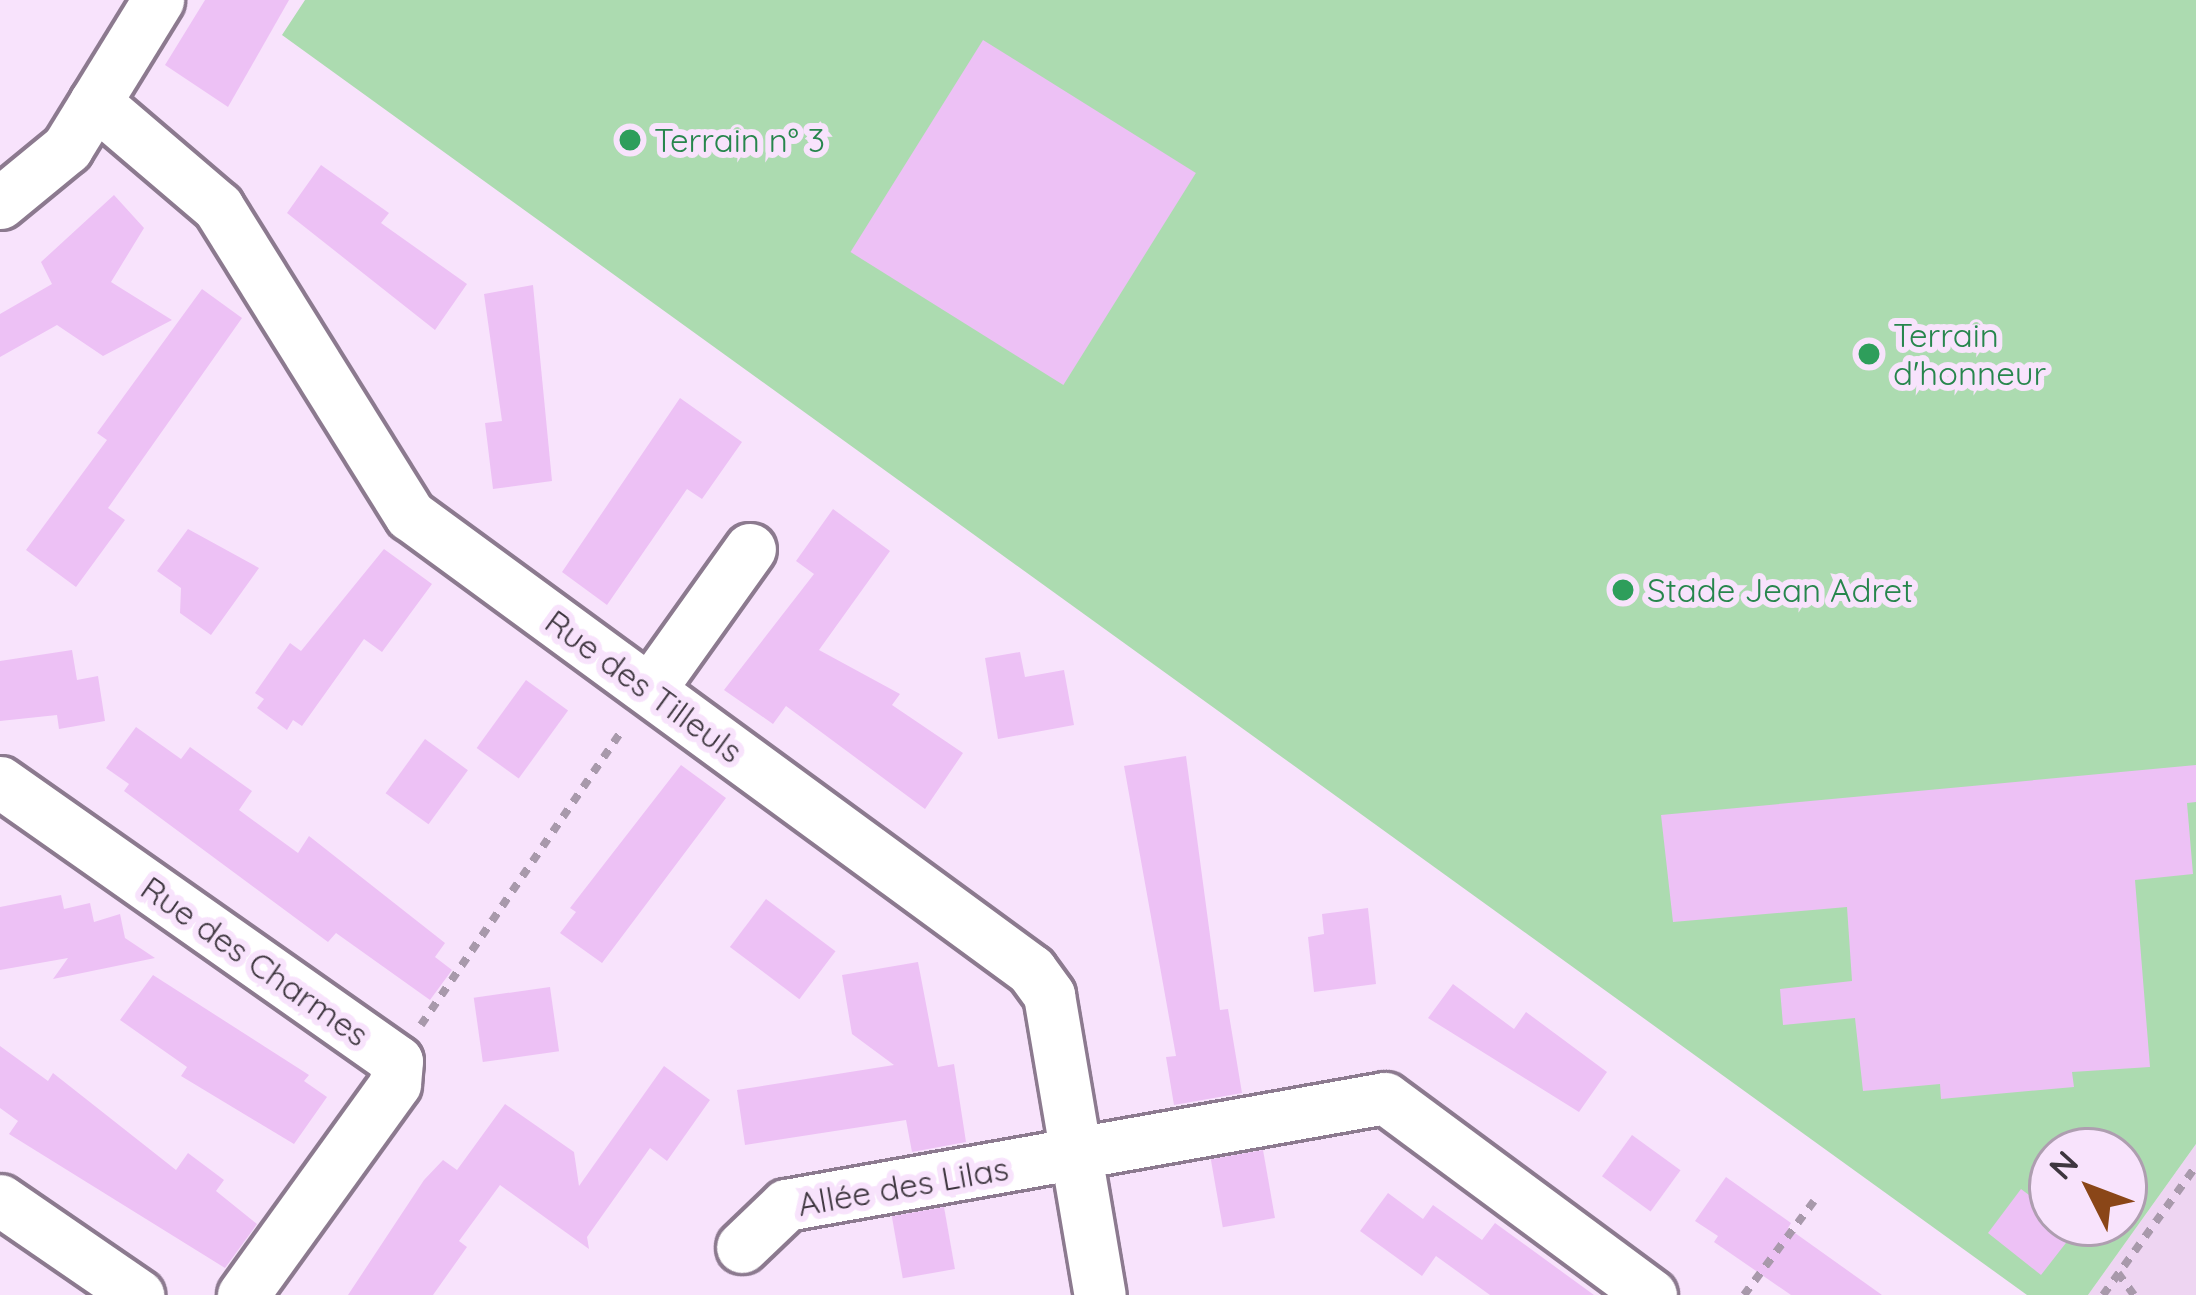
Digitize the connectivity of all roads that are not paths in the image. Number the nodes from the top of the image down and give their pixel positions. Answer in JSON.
{"nodes":[{"id":1,"x":158,"y":0,"type":"edge"},
{"id":2,"x":95,"y":102,"type":"junction"},
{"id":3,"x":0,"y":203,"type":"edge"},
{"id":4,"x":750,"y":549,"type":"dead end"},
{"id":5,"x":650,"y":689,"type":"junction"},
{"id":6,"x":0,"y":782,"type":"edge"},
{"id":7,"x":1079,"y":1154,"type":"junction"},
{"id":8,"x":0,"y":1200,"type":"edge"},
{"id":9,"x":742,"y":1246,"type":"dead end"},
{"id":10,"x":138,"y":1295,"type":"edge"},
{"id":11,"x":243,"y":1295,"type":"edge"},
{"id":12,"x":1100,"y":1295,"type":"edge"},
{"id":13,"x":1652,"y":1295,"type":"edge"}],
"edges":[{"from":1,"to":2,"type":"street"},
{"from":2,"to":3,"type":"street"},
{"from":2,"to":5,"type":"street","name":"Rue des Tilleuls"},
{"from":4,"to":5,"type":"street"},
{"from":5,"to":7,"type":"street","name":"Rue des Tilleuls"},
{"from":6,"to":11,"type":"street","name":"Rue des Charmes"},
{"from":7,"to":9,"type":"street","name":"Allée des Lilas"},
{"from":7,"to":12,"type":"street","name":"Rue des Tilleuls"},
{"from":7,"to":13,"type":"street","name":"Allée des Lilas"},
{"from":8,"to":10,"type":"street"}]}
